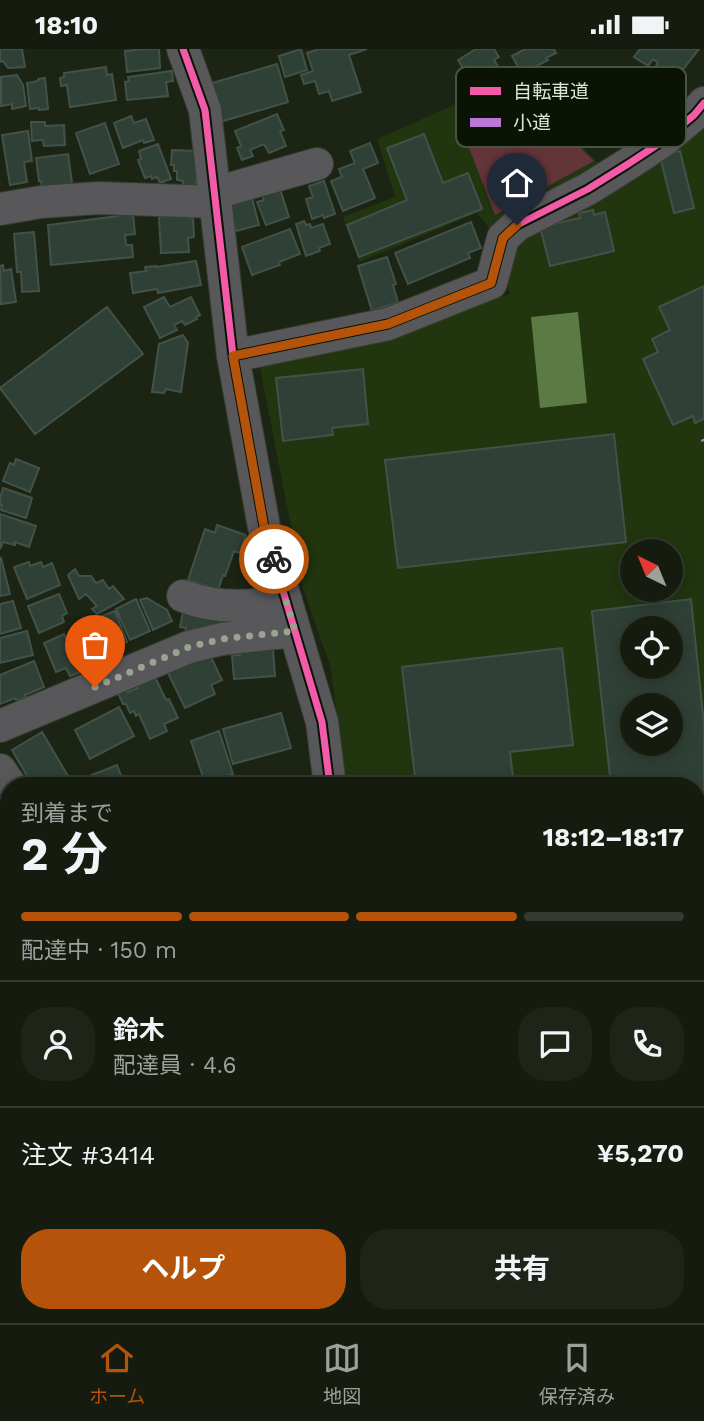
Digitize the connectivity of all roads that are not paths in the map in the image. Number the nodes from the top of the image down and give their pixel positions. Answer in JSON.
{"nodes":[{"id":1,"x":183,"y":49,"type":"edge"},
{"id":2,"x":704,"y":103,"type":"edge"},
{"id":3,"x":686,"y":122,"type":"edge"},
{"id":4,"x":654,"y":147,"type":"edge"},
{"id":5,"x":317,"y":164,"type":"dead end"},
{"id":6,"x":215,"y":198,"type":"junction"},
{"id":7,"x":0,"y":209,"type":"edge"},
{"id":8,"x":233,"y":356,"type":"junction"},
{"id":9,"x":183,"y":596,"type":"dead end"},
{"id":10,"x":286,"y":600,"type":"junction"},
{"id":11,"x":295,"y":631,"type":"junction"},
{"id":12,"x":0,"y":726,"type":"edge"},
{"id":13,"x":329,"y":777,"type":"edge"}],
"edges":[{"from":1,"to":6,"type":"street"},
{"from":2,"to":3,"type":"street"},
{"from":4,"to":8,"type":"street"},
{"from":5,"to":6,"type":"street"},
{"from":6,"to":7,"type":"street"},
{"from":6,"to":8,"type":"street"},
{"from":8,"to":10,"type":"street"},
{"from":9,"to":10,"type":"street"},
{"from":10,"to":11,"type":"street"},
{"from":11,"to":12,"type":"street"},
{"from":11,"to":13,"type":"street"}]}
